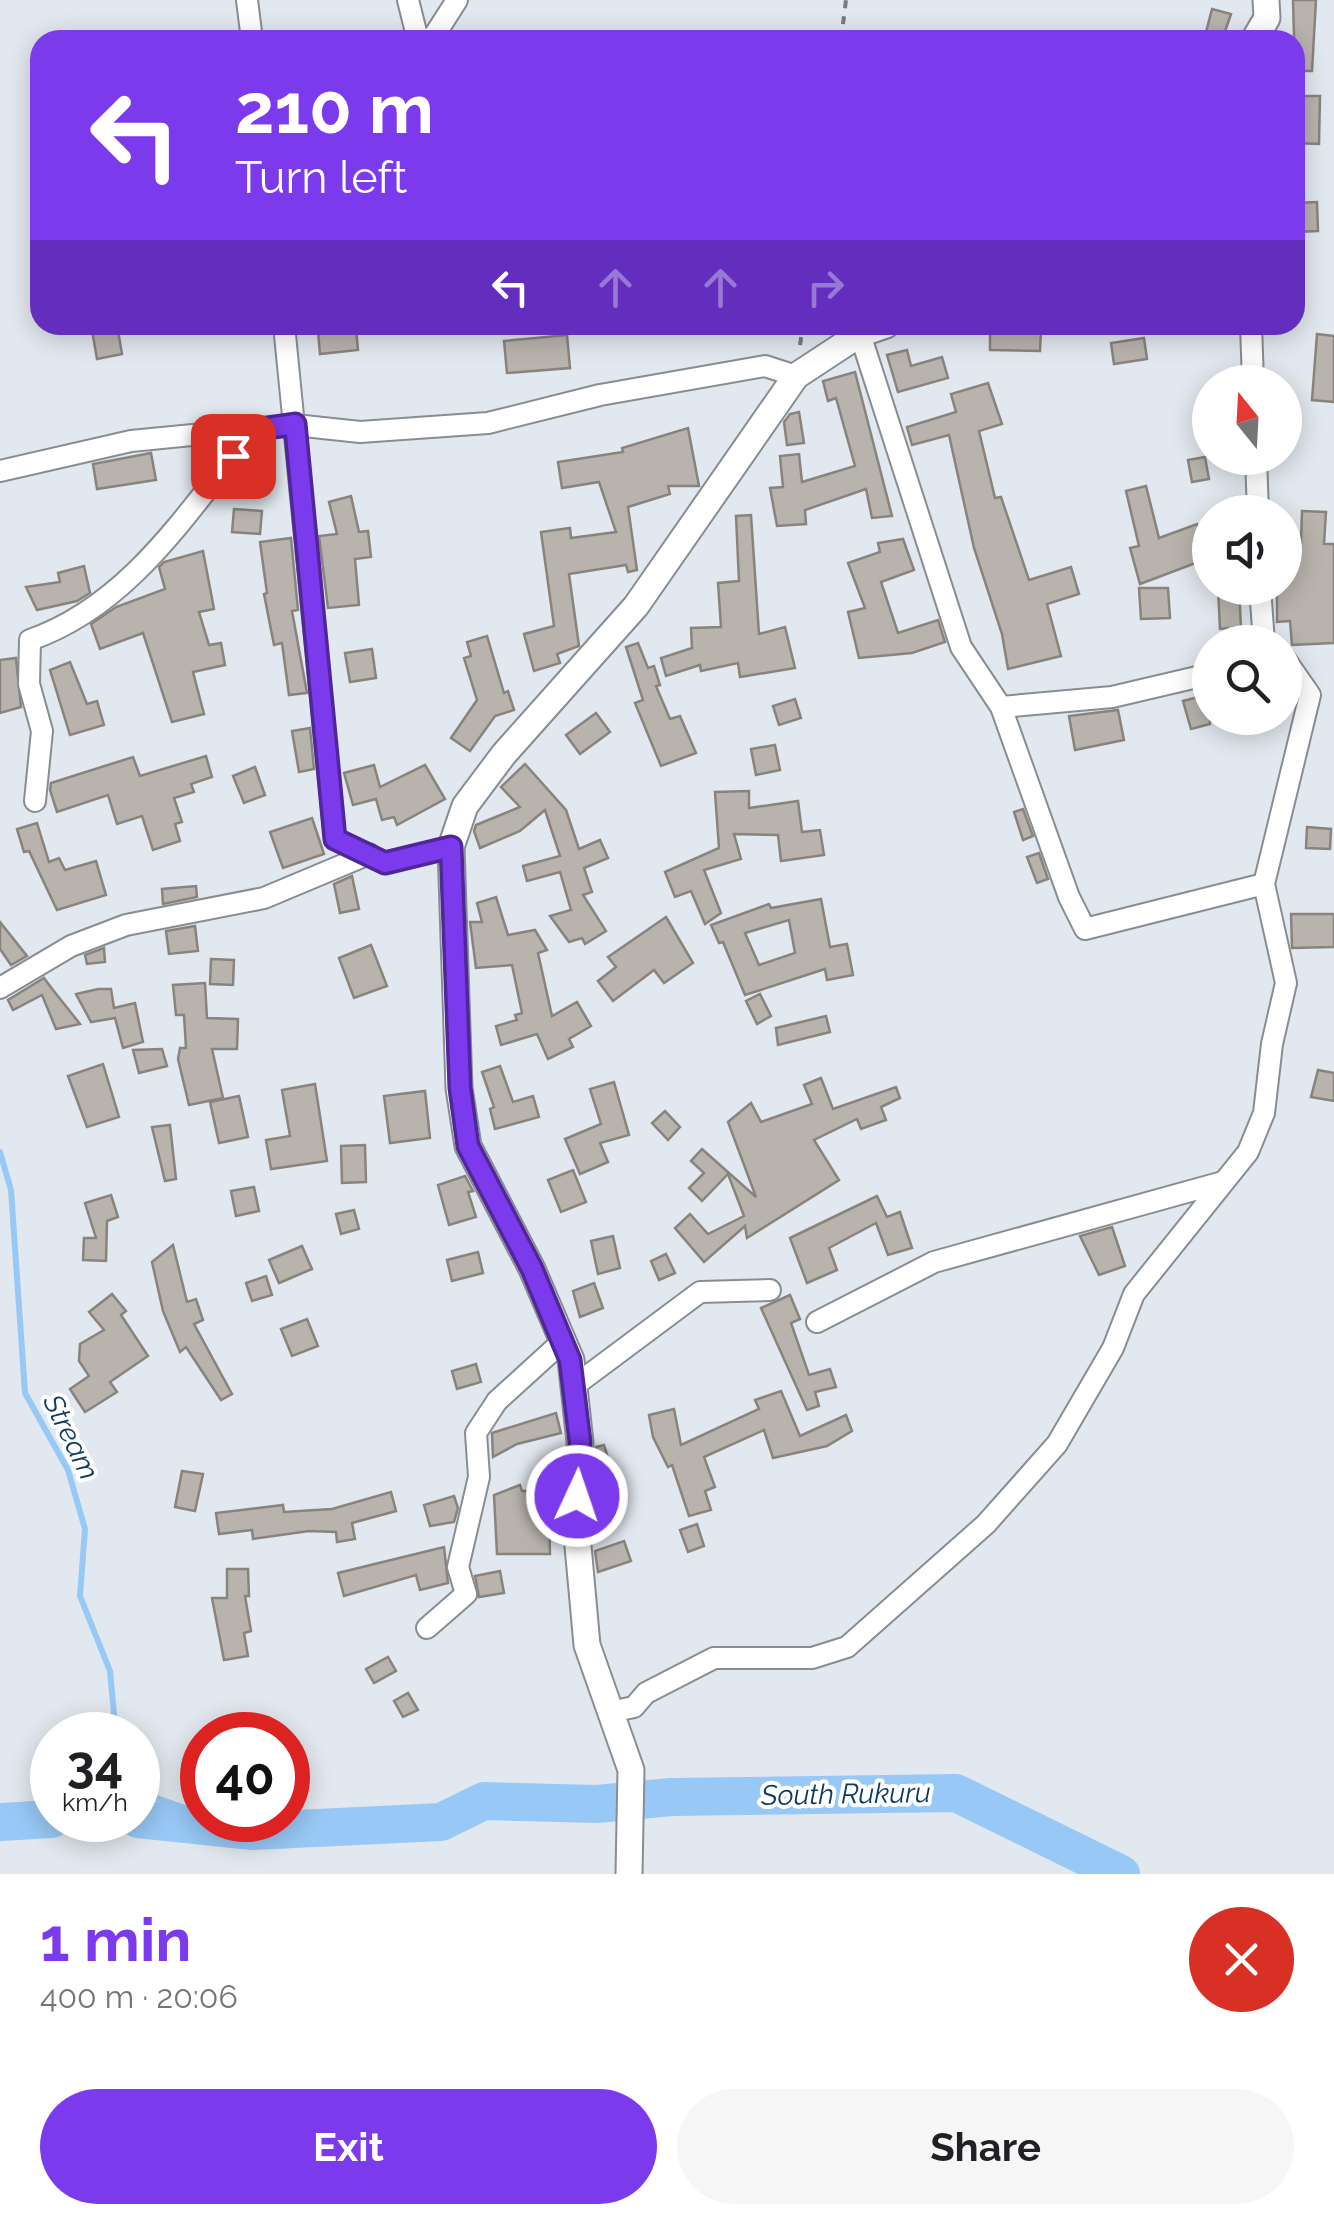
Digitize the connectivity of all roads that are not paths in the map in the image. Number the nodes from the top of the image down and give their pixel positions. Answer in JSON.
{"nodes":[{"id":1,"x":248,"y":0,"type":"edge"},
{"id":2,"x":408,"y":0,"type":"edge"},
{"id":3,"x":457,"y":0,"type":"edge"},
{"id":4,"x":251,"y":30,"type":"edge"},
{"id":5,"x":416,"y":30,"type":"edge"},
{"id":6,"x":438,"y":30,"type":"edge"},
{"id":7,"x":285,"y":335,"type":"edge"},
{"id":8,"x":858,"y":335,"type":"edge"},
{"id":9,"x":860,"y":335,"type":"edge"},
{"id":10,"x":1251,"y":335,"type":"edge"},
{"id":11,"x":1252,"y":365,"type":"edge"},
{"id":12,"x":796,"y":376,"type":"junction"},
{"id":13,"x":295,"y":424,"type":"junction"},
{"id":14,"x":254,"y":430,"type":"junction"},
{"id":15,"x":0,"y":471,"type":"edge"},
{"id":16,"x":1192,"y":678,"type":"edge"},
{"id":17,"x":1302,"y":683,"type":"edge"},
{"id":18,"x":1001,"y":706,"type":"junction"},
{"id":19,"x":1302,"y":728,"type":"edge"},
{"id":20,"x":1300,"y":735,"type":"edge"},
{"id":21,"x":35,"y":801,"type":"dead end"},
{"id":22,"x":451,"y":847,"type":"junction"},
{"id":23,"x":368,"y":854,"type":"junction"},
{"id":24,"x":1264,"y":884,"type":"junction"},
{"id":25,"x":0,"y":988,"type":"edge"},
{"id":26,"x":1224,"y":1182,"type":"junction"},
{"id":27,"x":770,"y":1290,"type":"dead end"},
{"id":28,"x":817,"y":1322,"type":"dead end"},
{"id":29,"x":562,"y":1341,"type":"junction"},
{"id":30,"x":574,"y":1386,"type":"junction"},
{"id":31,"x":427,"y":1628,"type":"dead end"},
{"id":32,"x":610,"y":1712,"type":"junction"},
{"id":33,"x":629,"y":1874,"type":"edge"}],
"edges":[{"from":1,"to":4,"type":"street"},
{"from":2,"to":5,"type":"street"},
{"from":3,"to":6,"type":"street"},
{"from":7,"to":13,"type":"street"},
{"from":8,"to":12,"type":"street"},
{"from":9,"to":18,"type":"street"},
{"from":10,"to":11,"type":"street"},
{"from":12,"to":13,"type":"street"},
{"from":12,"to":22,"type":"street"},
{"from":13,"to":14,"type":"street"},
{"from":13,"to":23,"type":"street"},
{"from":14,"to":15,"type":"street"},
{"from":14,"to":21,"type":"street"},
{"from":16,"to":18,"type":"street"},
{"from":17,"to":19,"type":"street"},
{"from":18,"to":24,"type":"street"},
{"from":20,"to":24,"type":"street"},
{"from":22,"to":23,"type":"street"},
{"from":22,"to":29,"type":"street"},
{"from":23,"to":25,"type":"street"},
{"from":24,"to":26,"type":"street"},
{"from":26,"to":28,"type":"street"},
{"from":26,"to":32,"type":"street"},
{"from":27,"to":30,"type":"street"},
{"from":29,"to":30,"type":"street"},
{"from":29,"to":31,"type":"street"},
{"from":30,"to":32,"type":"street"},
{"from":32,"to":33,"type":"street"}]}
